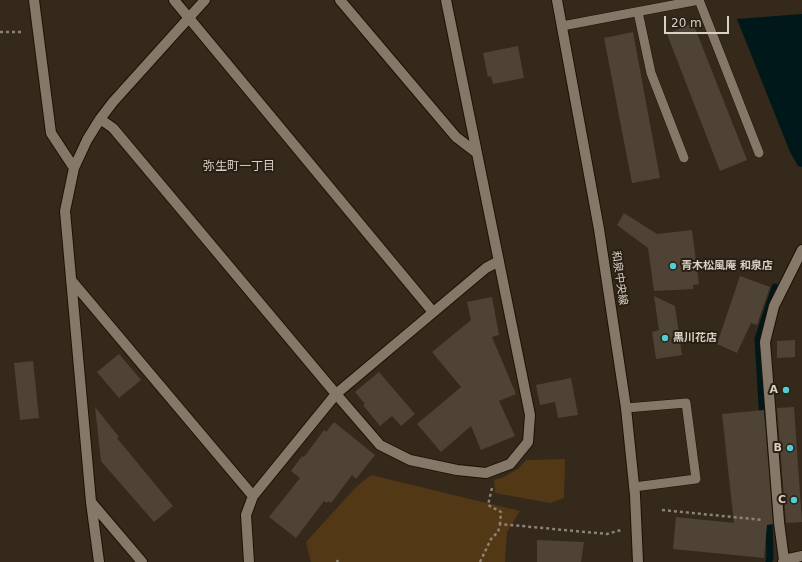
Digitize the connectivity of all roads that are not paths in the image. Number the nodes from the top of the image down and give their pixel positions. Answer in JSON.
{"nodes":[{"id":1,"x":34,"y":0,"type":"edge"},
{"id":2,"x":174,"y":0,"type":"edge"},
{"id":3,"x":205,"y":0,"type":"edge"},
{"id":4,"x":340,"y":0,"type":"edge"},
{"id":5,"x":446,"y":0,"type":"edge"},
{"id":6,"x":557,"y":0,"type":"edge"},
{"id":7,"x":638,"y":12,"type":"junction"},
{"id":8,"x":189,"y":18,"type":"junction"},
{"id":9,"x":562,"y":26,"type":"junction"},
{"id":10,"x":100,"y":119,"type":"junction"},
{"id":11,"x":760,"y":153,"type":"dead end"},
{"id":12,"x":477,"y":154,"type":"junction"},
{"id":13,"x":684,"y":158,"type":"dead end"},
{"id":14,"x":74,"y":168,"type":"junction"},
{"id":15,"x":802,"y":250,"type":"edge"},
{"id":16,"x":499,"y":261,"type":"junction"},
{"id":17,"x":71,"y":280,"type":"junction"},
{"id":18,"x":433,"y":312,"type":"junction"},
{"id":19,"x":336,"y":394,"type":"junction"},
{"id":20,"x":626,"y":408,"type":"junction"},
{"id":21,"x":634,"y":487,"type":"junction"},
{"id":22,"x":253,"y":496,"type":"junction"},
{"id":23,"x":91,"y":502,"type":"junction"},
{"id":24,"x":802,"y":556,"type":"edge"},
{"id":25,"x":783,"y":561,"type":"edge"},
{"id":26,"x":99,"y":562,"type":"edge"},
{"id":27,"x":142,"y":562,"type":"edge"},
{"id":28,"x":249,"y":562,"type":"edge"},
{"id":29,"x":638,"y":562,"type":"edge"}],
"edges":[{"from":1,"to":14,"type":"street"},
{"from":2,"to":8,"type":"street"},
{"from":3,"to":8,"type":"street"},
{"from":4,"to":12,"type":"street"},
{"from":5,"to":12,"type":"street"},
{"from":6,"to":9,"type":"street","name":"和泉中央線"},
{"from":7,"to":9,"type":"lane"},
{"from":7,"to":11,"type":"lane"},
{"from":7,"to":13,"type":"lane"},
{"from":8,"to":10,"type":"street"},
{"from":8,"to":18,"type":"street"},
{"from":9,"to":20,"type":"street","name":"和泉中央線"},
{"from":10,"to":14,"type":"street"},
{"from":10,"to":19,"type":"street"},
{"from":12,"to":16,"type":"street"},
{"from":14,"to":17,"type":"street"},
{"from":15,"to":25,"type":"street"},
{"from":16,"to":18,"type":"street"},
{"from":16,"to":19,"type":"street"},
{"from":17,"to":22,"type":"street"},
{"from":17,"to":23,"type":"street"},
{"from":18,"to":19,"type":"street"},
{"from":19,"to":22,"type":"street"},
{"from":20,"to":21,"type":"street","name":"和泉中央線"},
{"from":20,"to":21,"type":"lane"},
{"from":21,"to":29,"type":"street","name":"和泉中央線"},
{"from":22,"to":28,"type":"street"},
{"from":23,"to":26,"type":"street"},
{"from":23,"to":27,"type":"street"},
{"from":24,"to":25,"type":"street"}]}
